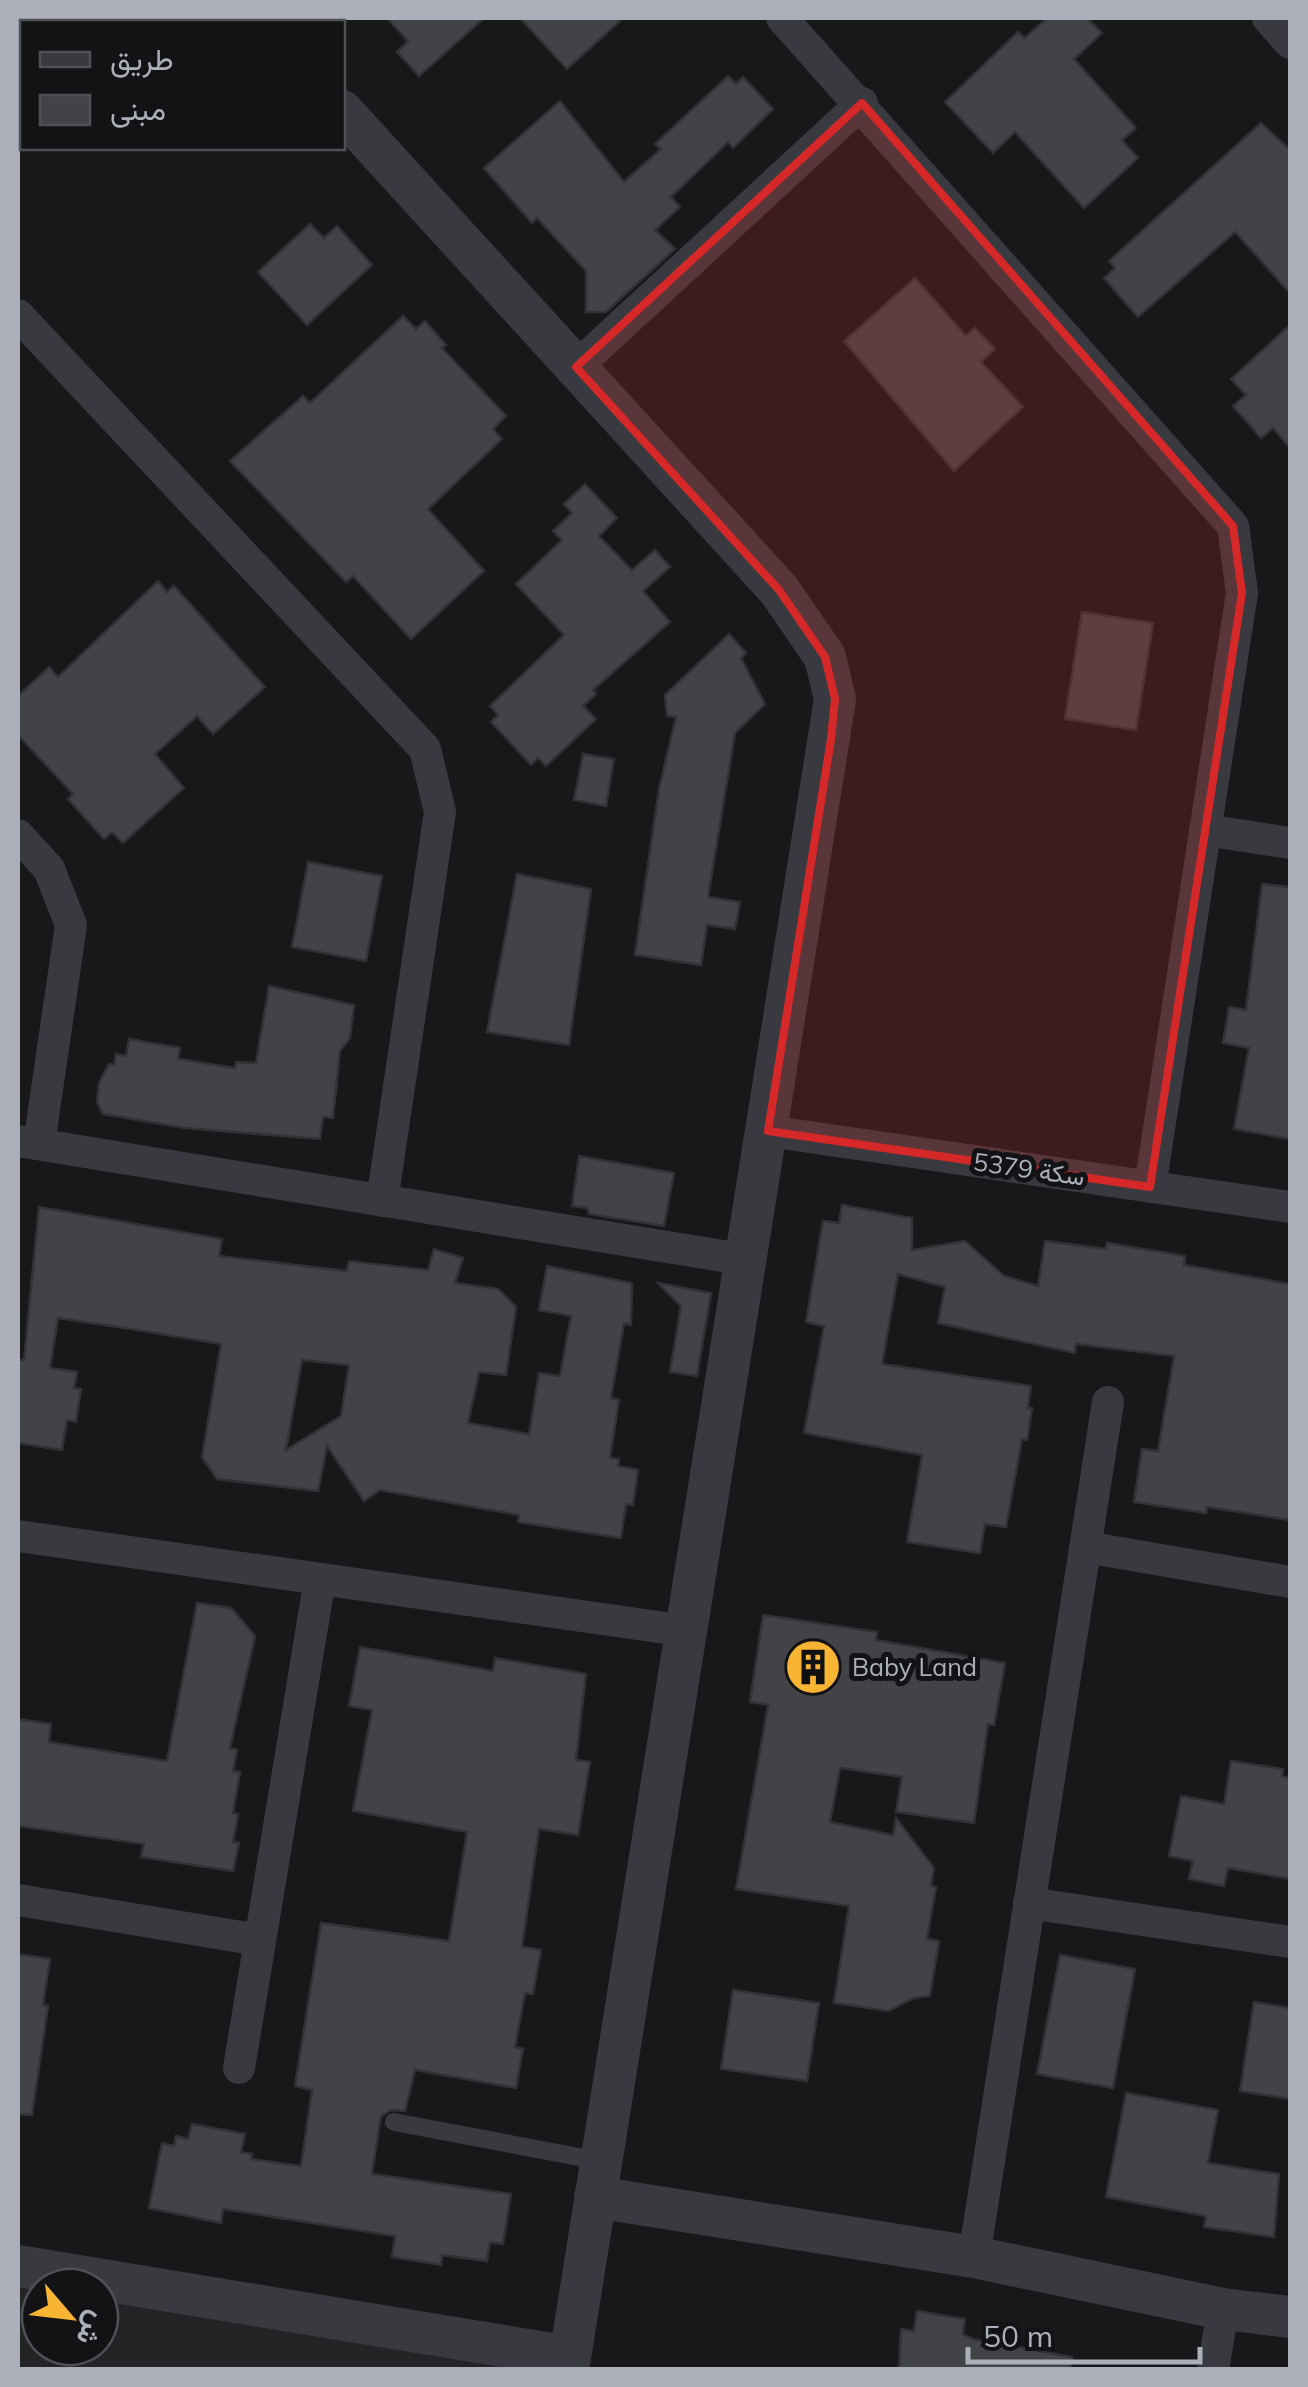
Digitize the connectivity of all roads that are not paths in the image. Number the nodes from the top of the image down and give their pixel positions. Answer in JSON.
{"nodes":[{"id":1,"x":782,"y":18,"type":"edge"},
{"id":2,"x":1268,"y":18,"type":"edge"},
{"id":3,"x":1290,"y":43,"type":"edge"},
{"id":4,"x":862,"y":103,"type":"junction"},
{"id":5,"x":345,"y":114,"type":"edge"},
{"id":6,"x":18,"y":316,"type":"edge"},
{"id":7,"x":576,"y":368,"type":"junction"},
{"id":8,"x":1205,"y":830,"type":"junction"},
{"id":9,"x":18,"y":836,"type":"edge"},
{"id":10,"x":1290,"y":842,"type":"edge"},
{"id":11,"x":768,"y":1130,"type":"junction"},
{"id":12,"x":28,"y":1143,"type":"edge"},
{"id":13,"x":1150,"y":1187,"type":"junction"},
{"id":14,"x":382,"y":1201,"type":"junction"},
{"id":15,"x":1290,"y":1207,"type":"edge"},
{"id":16,"x":747,"y":1260,"type":"junction"},
{"id":17,"x":1108,"y":1402,"type":"dead end"},
{"id":18,"x":18,"y":1536,"type":"edge"},
{"id":19,"x":1085,"y":1547,"type":"junction"},
{"id":20,"x":320,"y":1578,"type":"junction"},
{"id":21,"x":1290,"y":1582,"type":"edge"},
{"id":22,"x":687,"y":1631,"type":"junction"},
{"id":23,"x":18,"y":1900,"type":"edge"},
{"id":24,"x":1030,"y":1902,"type":"junction"},
{"id":25,"x":259,"y":1940,"type":"junction"},
{"id":26,"x":1290,"y":1942,"type":"edge"},
{"id":27,"x":239,"y":2068,"type":"dead end"},
{"id":28,"x":394,"y":2122,"type":"dead end"},
{"id":29,"x":598,"y":2179,"type":"junction"},
{"id":30,"x":974,"y":2257,"type":"junction"},
{"id":31,"x":18,"y":2266,"type":"edge"},
{"id":32,"x":1223,"y":2309,"type":"junction"},
{"id":33,"x":1290,"y":2317,"type":"edge"},
{"id":34,"x":568,"y":2363,"type":"edge"},
{"id":35,"x":1213,"y":2370,"type":"edge"}],
"edges":[{"from":1,"to":4,"type":"street"},
{"from":2,"to":3,"type":"street"},
{"from":4,"to":7,"type":"street"},
{"from":4,"to":8,"type":"street"},
{"from":5,"to":7,"type":"street"},
{"from":6,"to":14,"type":"street"},
{"from":7,"to":11,"type":"street"},
{"from":8,"to":10,"type":"street"},
{"from":8,"to":13,"type":"street"},
{"from":9,"to":12,"type":"street"},
{"from":11,"to":13,"type":"street","name":"سكة 5379"},
{"from":11,"to":16,"type":"street"},
{"from":12,"to":14,"type":"street"},
{"from":13,"to":15,"type":"street","name":"سكة 5379"},
{"from":14,"to":16,"type":"street"},
{"from":16,"to":22,"type":"street"},
{"from":17,"to":19,"type":"street"},
{"from":18,"to":20,"type":"street"},
{"from":19,"to":21,"type":"street"},
{"from":19,"to":24,"type":"street"},
{"from":20,"to":22,"type":"street"},
{"from":20,"to":25,"type":"street"},
{"from":22,"to":29,"type":"street"},
{"from":23,"to":25,"type":"street"},
{"from":24,"to":26,"type":"street"},
{"from":24,"to":30,"type":"street"},
{"from":25,"to":27,"type":"street"},
{"from":28,"to":29,"type":"lane"},
{"from":29,"to":30,"type":"street"},
{"from":29,"to":34,"type":"street"},
{"from":30,"to":32,"type":"street"},
{"from":31,"to":34,"type":"street"},
{"from":32,"to":33,"type":"street"},
{"from":32,"to":35,"type":"street"}]}
